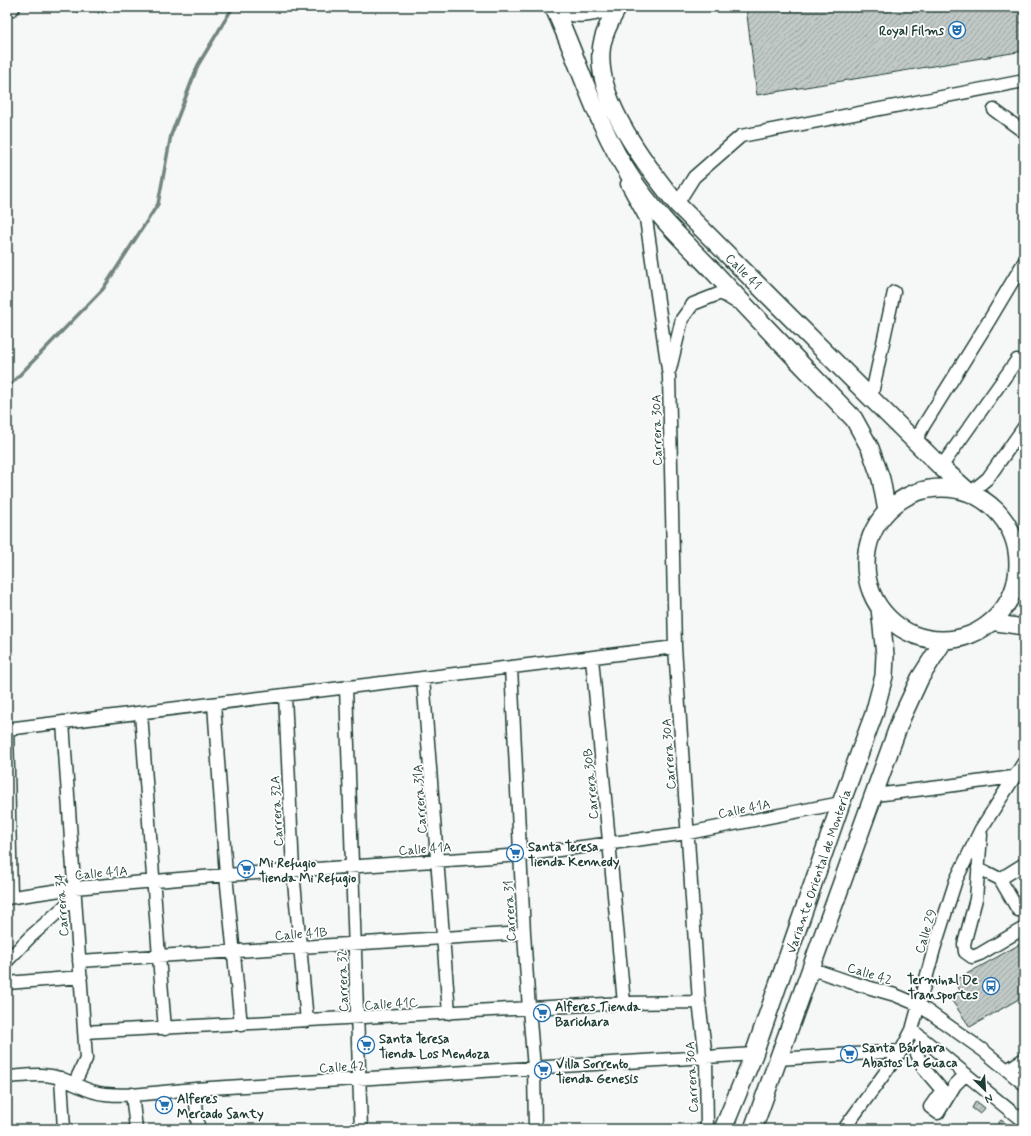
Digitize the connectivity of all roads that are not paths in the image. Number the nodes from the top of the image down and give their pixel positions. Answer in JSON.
{"nodes":[{"id":1,"x":11,"y":7,"type":"edge"},
{"id":2,"x":609,"y":7,"type":"edge"},
{"id":3,"x":618,"y":7,"type":"edge"},
{"id":4,"x":7,"y":8,"type":"edge"},
{"id":5,"x":553,"y":8,"type":"edge"},
{"id":6,"x":1024,"y":81,"type":"edge"},
{"id":7,"x":994,"y":110,"type":"dead end"},
{"id":8,"x":599,"y":119,"type":"junction"},
{"id":9,"x":1024,"y":132,"type":"edge"},
{"id":10,"x":677,"y":204,"type":"junction"},
{"id":11,"x":1024,"y":262,"type":"edge"},
{"id":12,"x":894,"y":292,"type":"dead end"},
{"id":13,"x":750,"y":311,"type":"junction"},
{"id":14,"x":1017,"y":360,"type":"dead end"},
{"id":15,"x":669,"y":376,"type":"junction"},
{"id":16,"x":871,"y":398,"type":"junction"},
{"id":17,"x":1024,"y":427,"type":"edge"},
{"id":18,"x":915,"y":442,"type":"junction"},
{"id":19,"x":941,"y":467,"type":"junction"},
{"id":20,"x":970,"y":493,"type":"junction"},
{"id":21,"x":887,"y":511,"type":"junction"},
{"id":22,"x":1018,"y":542,"type":"edge"},
{"id":23,"x":880,"y":608,"type":"junction"},
{"id":24,"x":990,"y":622,"type":"junction"},
{"id":25,"x":1024,"y":626,"type":"edge"},
{"id":26,"x":944,"y":640,"type":"junction"},
{"id":27,"x":675,"y":647,"type":"junction"},
{"id":28,"x":592,"y":658,"type":"junction"},
{"id":29,"x":511,"y":667,"type":"junction"},
{"id":30,"x":424,"y":678,"type":"junction"},
{"id":31,"x":346,"y":688,"type":"junction"},
{"id":32,"x":285,"y":695,"type":"junction"},
{"id":33,"x":214,"y":704,"type":"junction"},
{"id":34,"x":140,"y":712,"type":"junction"},
{"id":35,"x":63,"y":722,"type":"junction"},
{"id":36,"x":7,"y":729,"type":"edge"},
{"id":37,"x":1024,"y":762,"type":"edge"},
{"id":38,"x":1013,"y":777,"type":"junction"},
{"id":39,"x":875,"y":795,"type":"junction"},
{"id":40,"x":841,"y":803,"type":"junction"},
{"id":41,"x":981,"y":829,"type":"junction"},
{"id":42,"x":688,"y":833,"type":"junction"},
{"id":43,"x":609,"y":844,"type":"junction"},
{"id":44,"x":521,"y":855,"type":"junction"},
{"id":45,"x":438,"y":861,"type":"junction"},
{"id":46,"x":1024,"y":864,"type":"edge"},
{"id":47,"x":352,"y":866,"type":"junction"},
{"id":48,"x":978,"y":868,"type":"junction"},
{"id":49,"x":293,"y":871,"type":"junction"},
{"id":50,"x":226,"y":876,"type":"junction"},
{"id":51,"x":1000,"y":879,"type":"junction"},
{"id":52,"x":154,"y":881,"type":"junction"},
{"id":53,"x":75,"y":892,"type":"junction"},
{"id":54,"x":9,"y":898,"type":"edge"},
{"id":55,"x":1022,"y":912,"type":"edge"},
{"id":56,"x":1024,"y":928,"type":"edge"},
{"id":57,"x":524,"y":932,"type":"junction"},
{"id":58,"x":443,"y":938,"type":"junction"},
{"id":59,"x":355,"y":944,"type":"junction"},
{"id":60,"x":300,"y":948,"type":"junction"},
{"id":61,"x":234,"y":952,"type":"junction"},
{"id":62,"x":159,"y":957,"type":"junction"},
{"id":63,"x":7,"y":961,"type":"edge"},
{"id":64,"x":79,"y":961,"type":"junction"},
{"id":65,"x":812,"y":969,"type":"junction"},
{"id":66,"x":80,"y":977,"type":"junction"},
{"id":67,"x":7,"y":983,"type":"edge"},
{"id":68,"x":699,"y":1002,"type":"junction"},
{"id":69,"x":624,"y":1003,"type":"junction"},
{"id":70,"x":919,"y":1005,"type":"junction"},
{"id":71,"x":529,"y":1008,"type":"junction"},
{"id":72,"x":449,"y":1013,"type":"junction"},
{"id":73,"x":357,"y":1019,"type":"junction"},
{"id":74,"x":307,"y":1021,"type":"junction"},
{"id":75,"x":241,"y":1025,"type":"junction"},
{"id":76,"x":165,"y":1029,"type":"junction"},
{"id":77,"x":912,"y":1030,"type":"junction"},
{"id":78,"x":84,"y":1032,"type":"junction"},
{"id":79,"x":924,"y":1040,"type":"junction"},
{"id":80,"x":901,"y":1050,"type":"junction"},
{"id":81,"x":754,"y":1054,"type":"junction"},
{"id":82,"x":706,"y":1057,"type":"junction"},
{"id":83,"x":778,"y":1059,"type":"junction"},
{"id":84,"x":1024,"y":1059,"type":"edge"},
{"id":85,"x":534,"y":1068,"type":"junction"},
{"id":86,"x":1007,"y":1070,"type":"junction"},
{"id":87,"x":966,"y":1074,"type":"junction"},
{"id":88,"x":7,"y":1077,"type":"edge"},
{"id":89,"x":62,"y":1078,"type":"junction"},
{"id":90,"x":359,"y":1079,"type":"junction"},
{"id":91,"x":74,"y":1084,"type":"junction"},
{"id":92,"x":1024,"y":1084,"type":"edge"},
{"id":93,"x":195,"y":1089,"type":"junction"},
{"id":94,"x":132,"y":1094,"type":"junction"},
{"id":95,"x":1024,"y":1122,"type":"edge"},
{"id":96,"x":64,"y":1129,"type":"edge"},
{"id":97,"x":136,"y":1129,"type":"edge"},
{"id":98,"x":198,"y":1129,"type":"edge"},
{"id":99,"x":361,"y":1129,"type":"edge"},
{"id":100,"x":535,"y":1129,"type":"edge"},
{"id":101,"x":707,"y":1129,"type":"edge"},
{"id":102,"x":723,"y":1129,"type":"edge"},
{"id":103,"x":753,"y":1129,"type":"edge"},
{"id":104,"x":844,"y":1129,"type":"edge"}],
"edges":[{"from":1,"to":4,"type":"highway"},
{"from":2,"to":5,"type":"highway"},
{"from":3,"to":10,"type":"highway","name":"Calle 41"},
{"from":5,"to":8,"type":"highway","name":"Calle 41"},
{"from":6,"to":10,"type":"street"},
{"from":7,"to":9,"type":"street"},
{"from":8,"to":13,"type":"highway","name":"Calle 41"},
{"from":8,"to":15,"type":"street"},
{"from":10,"to":16,"type":"highway","name":"Calle 41"},
{"from":11,"to":18,"type":"street"},
{"from":12,"to":16,"type":"street"},
{"from":13,"to":15,"type":"street"},
{"from":13,"to":21,"type":"highway","name":"Calle 41"},
{"from":14,"to":19,"type":"street"},
{"from":15,"to":27,"type":"street","name":"Carrera 30A"},
{"from":16,"to":18,"type":"highway","name":"Calle 41"},
{"from":17,"to":20,"type":"street"},
{"from":18,"to":19,"type":"highway","name":"Calle 41"},
{"from":19,"to":20,"type":"highway","name":"Calle 41"},
{"from":20,"to":21,"type":"highway"},
{"from":20,"to":22,"type":"highway"},
{"from":21,"to":23,"type":"highway"},
{"from":22,"to":24,"type":"highway"},
{"from":23,"to":26,"type":"highway"},
{"from":23,"to":40,"type":"highway","name":"Variante Oriental de Montería"},
{"from":24,"to":25,"type":"main road"},
{"from":24,"to":26,"type":"highway"},
{"from":26,"to":39,"type":"highway","name":"Variante Oriental de Montería"},
{"from":27,"to":28,"type":"street"},
{"from":27,"to":42,"type":"street","name":"Carrera 30A"},
{"from":28,"to":29,"type":"street"},
{"from":28,"to":43,"type":"street","name":"Carrera 30B"},
{"from":29,"to":30,"type":"street"},
{"from":29,"to":44,"type":"street","name":"Carrera 31"},
{"from":30,"to":31,"type":"street"},
{"from":30,"to":45,"type":"street","name":"Carrera 31A"},
{"from":31,"to":32,"type":"street"},
{"from":31,"to":47,"type":"street","name":"Carrera 32"},
{"from":32,"to":33,"type":"street"},
{"from":32,"to":49,"type":"street","name":"Carrera 32A"},
{"from":33,"to":34,"type":"street"},
{"from":33,"to":50,"type":"street"},
{"from":34,"to":35,"type":"street"},
{"from":34,"to":52,"type":"street"},
{"from":35,"to":36,"type":"street"},
{"from":35,"to":53,"type":"street","name":"Carrera 34"},
{"from":36,"to":54,"type":"street"},
{"from":37,"to":38,"type":"street","name":"Calle 29"},
{"from":38,"to":39,"type":"street"},
{"from":38,"to":41,"type":"street","name":"Calle 29"},
{"from":39,"to":65,"type":"highway","name":"Variante Oriental de Montería"},
{"from":40,"to":42,"type":"street","name":"Calle 41A"},
{"from":40,"to":81,"type":"highway","name":"Variante Oriental de Montería"},
{"from":41,"to":48,"type":"street"},
{"from":41,"to":70,"type":"street","name":"Calle 29"},
{"from":42,"to":43,"type":"street","name":"Calle 41A"},
{"from":42,"to":68,"type":"street","name":"Carrera 30A"},
{"from":43,"to":44,"type":"street","name":"Calle 41A"},
{"from":43,"to":69,"type":"street","name":"Carrera 30B"},
{"from":44,"to":45,"type":"street","name":"Calle 41A"},
{"from":44,"to":57,"type":"street","name":"Carrera 31"},
{"from":45,"to":47,"type":"street","name":"Calle 41A"},
{"from":45,"to":58,"type":"street","name":"Carrera 31A"},
{"from":46,"to":51,"type":"street"},
{"from":47,"to":49,"type":"street","name":"Calle 41A"},
{"from":47,"to":59,"type":"street","name":"Carrera 32"},
{"from":48,"to":51,"type":"street"},
{"from":48,"to":56,"type":"street"},
{"from":49,"to":50,"type":"street","name":"Calle 41A"},
{"from":49,"to":60,"type":"street","name":"Carrera 32A"},
{"from":50,"to":52,"type":"street","name":"Calle 41A"},
{"from":50,"to":61,"type":"street"},
{"from":51,"to":55,"type":"street"},
{"from":52,"to":53,"type":"street","name":"Calle 41A"},
{"from":52,"to":62,"type":"street"},
{"from":53,"to":54,"type":"street","name":"Calle 41A"},
{"from":53,"to":63,"type":"street"},
{"from":53,"to":64,"type":"street","name":"Carrera 34"},
{"from":57,"to":58,"type":"street","name":"Calle 41B"},
{"from":57,"to":71,"type":"street","name":"Carrera 31"},
{"from":58,"to":59,"type":"street","name":"Calle 41B"},
{"from":58,"to":72,"type":"street","name":"Carrera 31A"},
{"from":59,"to":60,"type":"street","name":"Calle 41B"},
{"from":59,"to":73,"type":"street","name":"Carrera 32"},
{"from":60,"to":61,"type":"street","name":"Calle 41B"},
{"from":60,"to":74,"type":"street","name":"Carrera 32A"},
{"from":61,"to":62,"type":"street","name":"Calle 41B"},
{"from":61,"to":75,"type":"street"},
{"from":62,"to":64,"type":"street","name":"Calle 41B"},
{"from":62,"to":76,"type":"street"},
{"from":64,"to":66,"type":"street","name":"Carrera 34"},
{"from":65,"to":70,"type":"street","name":"Calle 42"},
{"from":65,"to":83,"type":"highway","name":"Variante Oriental de Montería"},
{"from":66,"to":67,"type":"street"},
{"from":66,"to":78,"type":"street","name":"Carrera 34"},
{"from":68,"to":69,"type":"street","name":"Calle 41C"},
{"from":68,"to":82,"type":"street","name":"Carrera 30A"},
{"from":69,"to":71,"type":"street","name":"Calle 41C"},
{"from":70,"to":77,"type":"street","name":"Calle 29"},
{"from":70,"to":86,"type":"street","name":"Calle 42"},
{"from":71,"to":72,"type":"street","name":"Calle 41C"},
{"from":71,"to":85,"type":"street","name":"Carrera 31"},
{"from":72,"to":73,"type":"street","name":"Calle 41C"},
{"from":73,"to":74,"type":"street","name":"Calle 41C"},
{"from":73,"to":90,"type":"street","name":"Carrera 32"},
{"from":74,"to":75,"type":"street","name":"Calle 41C"},
{"from":75,"to":76,"type":"street","name":"Calle 41C"},
{"from":76,"to":78,"type":"street","name":"Calle 41C"},
{"from":77,"to":79,"type":"street"},
{"from":77,"to":80,"type":"street","name":"Calle 29"},
{"from":78,"to":91,"type":"street","name":"Carrera 34"},
{"from":79,"to":87,"type":"street"},
{"from":79,"to":87,"type":"street"},
{"from":80,"to":83,"type":"street"},
{"from":80,"to":104,"type":"street","name":"Calle 29"},
{"from":81,"to":82,"type":"street","name":"Calle 42"},
{"from":81,"to":102,"type":"highway","name":"Variante Oriental de Montería"},
{"from":82,"to":85,"type":"street","name":"Calle 42"},
{"from":82,"to":101,"type":"street","name":"Carrera 30A"},
{"from":83,"to":103,"type":"highway","name":"Variante Oriental de Montería"},
{"from":84,"to":86,"type":"street"},
{"from":85,"to":90,"type":"street","name":"Calle 42"},
{"from":85,"to":100,"type":"street","name":"Carrera 31"},
{"from":86,"to":92,"type":"street","name":"Calle 42"},
{"from":87,"to":95,"type":"street"},
{"from":88,"to":89,"type":"street","name":"Calle 42"},
{"from":89,"to":91,"type":"street","name":"Calle 42"},
{"from":89,"to":96,"type":"street"},
{"from":90,"to":93,"type":"street","name":"Calle 42"},
{"from":90,"to":99,"type":"street","name":"Carrera 32"},
{"from":91,"to":94,"type":"street","name":"Calle 42"},
{"from":93,"to":94,"type":"street","name":"Calle 42"},
{"from":93,"to":98,"type":"street"},
{"from":94,"to":97,"type":"street"}]}
